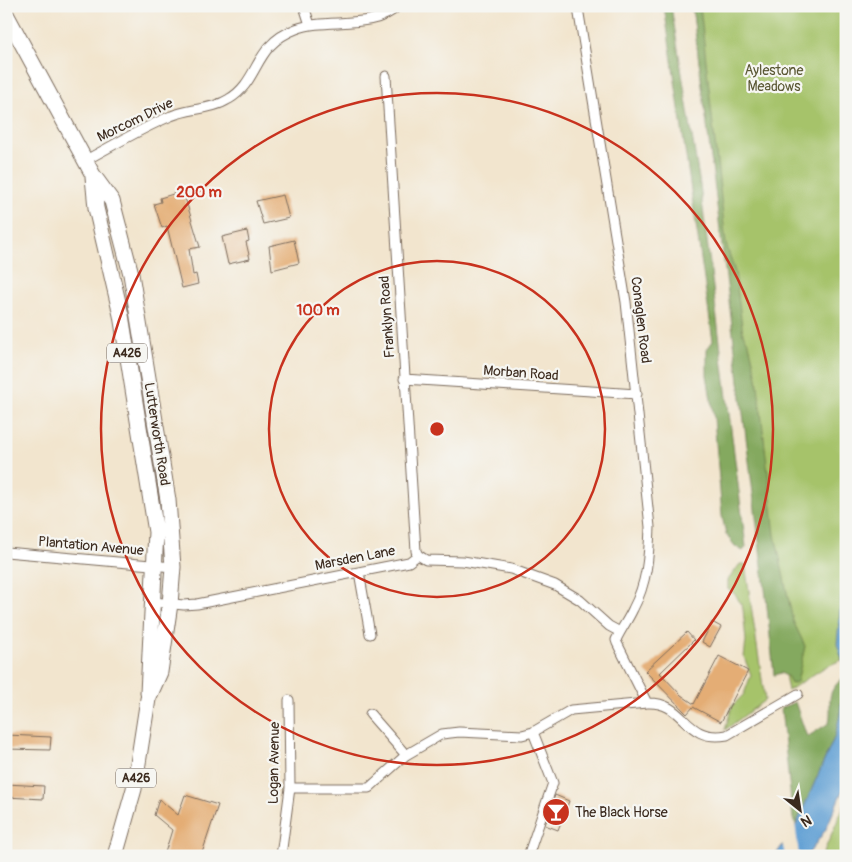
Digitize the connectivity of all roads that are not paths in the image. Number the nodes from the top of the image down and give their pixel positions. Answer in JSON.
{"nodes":[{"id":1,"x":304,"y":6,"type":"edge"},
{"id":2,"x":398,"y":6,"type":"edge"},
{"id":3,"x":578,"y":8,"type":"dead end"},
{"id":4,"x":6,"y":14,"type":"edge"},
{"id":5,"x":310,"y":25,"type":"junction"},
{"id":6,"x":386,"y":76,"type":"dead end"},
{"id":7,"x":86,"y":160,"type":"junction"},
{"id":8,"x":93,"y":175,"type":"junction"},
{"id":9,"x":112,"y":202,"type":"junction"},
{"id":10,"x":96,"y":208,"type":"junction"},
{"id":11,"x":404,"y":379,"type":"junction"},
{"id":12,"x":637,"y":394,"type":"junction"},
{"id":13,"x":6,"y":552,"type":"edge"},
{"id":14,"x":418,"y":555,"type":"junction"},
{"id":15,"x":155,"y":566,"type":"junction"},
{"id":16,"x":173,"y":568,"type":"junction"},
{"id":17,"x":359,"y":572,"type":"junction"},
{"id":18,"x":153,"y":602,"type":"junction"},
{"id":19,"x":170,"y":604,"type":"junction"},
{"id":20,"x":620,"y":632,"type":"junction"},
{"id":21,"x":370,"y":634,"type":"dead end"},
{"id":22,"x":156,"y":650,"type":"junction"},
{"id":23,"x":798,"y":694,"type":"dead end"},
{"id":24,"x":289,"y":700,"type":"dead end"},
{"id":25,"x":647,"y":703,"type":"junction"},
{"id":26,"x":370,"y":714,"type":"dead end"},
{"id":27,"x":534,"y":732,"type":"junction"},
{"id":28,"x":406,"y":755,"type":"junction"},
{"id":29,"x":290,"y":788,"type":"junction"},
{"id":30,"x":115,"y":856,"type":"edge"},
{"id":31,"x":281,"y":856,"type":"edge"},
{"id":32,"x":528,"y":856,"type":"edge"}],
"edges":[{"from":1,"to":5,"type":"street"},
{"from":2,"to":5,"type":"street","name":"Morcom Drive"},
{"from":3,"to":12,"type":"street","name":"Conaglen Road"},
{"from":4,"to":7,"type":"main road","name":"Lutterworth Road","number":"A426"},
{"from":5,"to":7,"type":"street","name":"Morcom Drive"},
{"from":6,"to":11,"type":"street","name":"Franklyn Road"},
{"from":7,"to":8,"type":"main road","name":"Lutterworth Road","number":"A426"},
{"from":8,"to":9,"type":"main road","name":"Lutterworth Road","number":"A426"},
{"from":8,"to":10,"type":"main road","name":"Lutterworth Road","number":"A426"},
{"from":9,"to":10,"type":"main road"},
{"from":9,"to":16,"type":"main road","name":"Lutterworth Road","number":"A426"},
{"from":10,"to":15,"type":"main road","name":"Lutterworth Road","number":"A426"},
{"from":11,"to":12,"type":"street","name":"Morban Road"},
{"from":11,"to":14,"type":"street","name":"Franklyn Road"},
{"from":12,"to":20,"type":"street","name":"Conaglen Road"},
{"from":13,"to":15,"type":"street","name":"Plantation Avenue"},
{"from":14,"to":17,"type":"street","name":"Marsden Lane"},
{"from":14,"to":20,"type":"street"},
{"from":15,"to":16,"type":"street","name":"Plantation Avenue"},
{"from":15,"to":18,"type":"main road","name":"Lutterworth Road","number":"A426"},
{"from":16,"to":19,"type":"main road","name":"Lutterworth Road","number":"A426"},
{"from":17,"to":19,"type":"street","name":"Marsden Lane"},
{"from":17,"to":21,"type":"street"},
{"from":18,"to":19,"type":"street","name":"Marsden Lane"},
{"from":18,"to":22,"type":"main road","name":"Lutterworth Road","number":"A426"},
{"from":19,"to":22,"type":"main road","name":"Lutterworth Road","number":"A426"},
{"from":20,"to":25,"type":"street"},
{"from":22,"to":30,"type":"main road","name":"Lutterworth Road","number":"A426"},
{"from":23,"to":25,"type":"street"},
{"from":24,"to":29,"type":"street","name":"Logan Avenue"},
{"from":25,"to":27,"type":"street"},
{"from":26,"to":28,"type":"street"},
{"from":27,"to":28,"type":"street"},
{"from":27,"to":32,"type":"street"},
{"from":28,"to":29,"type":"street"},
{"from":29,"to":31,"type":"street","name":"Logan Avenue"}]}
